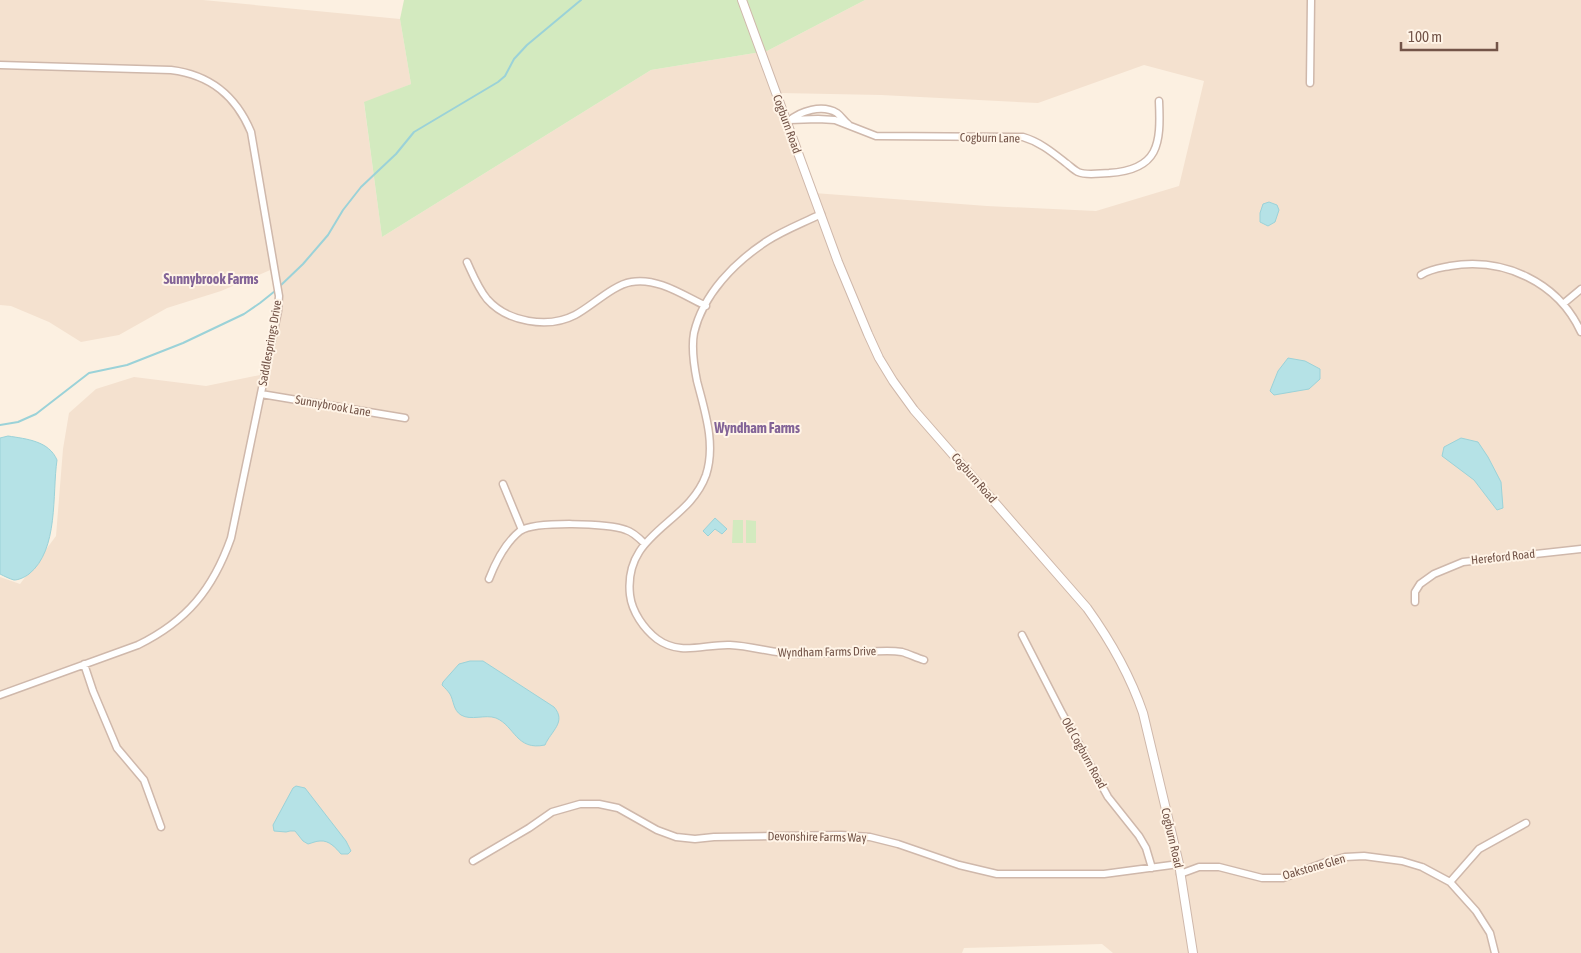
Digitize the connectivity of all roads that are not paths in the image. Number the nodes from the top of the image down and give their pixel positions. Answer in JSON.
{"nodes":[{"id":1,"x":742,"y":0,"type":"edge"},
{"id":2,"x":1311,"y":0,"type":"edge"},
{"id":3,"x":0,"y":65,"type":"edge"},
{"id":4,"x":1310,"y":83,"type":"dead end"},
{"id":5,"x":1159,"y":101,"type":"dead end"},
{"id":6,"x":788,"y":121,"type":"junction"},
{"id":7,"x":821,"y":214,"type":"junction"},
{"id":8,"x":467,"y":262,"type":"dead end"},
{"id":9,"x":1421,"y":275,"type":"dead end"},
{"id":10,"x":1581,"y":289,"type":"edge"},
{"id":11,"x":1563,"y":304,"type":"junction"},
{"id":12,"x":706,"y":306,"type":"junction"},
{"id":13,"x":1581,"y":332,"type":"edge"},
{"id":14,"x":261,"y":394,"type":"junction"},
{"id":15,"x":405,"y":418,"type":"dead end"},
{"id":16,"x":502,"y":484,"type":"dead end"},
{"id":17,"x":522,"y":530,"type":"junction"},
{"id":18,"x":644,"y":544,"type":"junction"},
{"id":19,"x":1581,"y":549,"type":"edge"},
{"id":20,"x":489,"y":579,"type":"dead end"},
{"id":21,"x":1415,"y":602,"type":"dead end"},
{"id":22,"x":1022,"y":635,"type":"dead end"},
{"id":23,"x":924,"y":660,"type":"dead end"},
{"id":24,"x":84,"y":664,"type":"junction"},
{"id":25,"x":0,"y":695,"type":"edge"},
{"id":26,"x":1526,"y":823,"type":"dead end"},
{"id":27,"x":162,"y":827,"type":"dead end"},
{"id":28,"x":473,"y":862,"type":"dead end"},
{"id":29,"x":1179,"y":864,"type":"junction"},
{"id":30,"x":1152,"y":868,"type":"junction"},
{"id":31,"x":1180,"y":874,"type":"junction"},
{"id":32,"x":1450,"y":882,"type":"junction"},
{"id":33,"x":1193,"y":953,"type":"edge"},
{"id":34,"x":1495,"y":953,"type":"edge"}],
"edges":[{"from":1,"to":6,"type":"street","name":"Cogburn Road"},
{"from":2,"to":4,"type":"street"},
{"from":3,"to":14,"type":"street","name":"Saddlesprings Drive"},
{"from":5,"to":6,"type":"street","name":"Cogburn Lane"},
{"from":6,"to":7,"type":"street","name":"Cogburn Road"},
{"from":7,"to":12,"type":"street","name":"Wyndham Farms Drive"},
{"from":7,"to":29,"type":"street","name":"Cogburn Road"},
{"from":8,"to":12,"type":"street"},
{"from":9,"to":11,"type":"street"},
{"from":10,"to":11,"type":"street"},
{"from":11,"to":13,"type":"street"},
{"from":12,"to":18,"type":"street","name":"Wyndham Farms Drive"},
{"from":14,"to":15,"type":"street","name":"Sunnybrook Lane"},
{"from":14,"to":24,"type":"street","name":"Saddlesprings Drive"},
{"from":16,"to":17,"type":"street"},
{"from":17,"to":18,"type":"street"},
{"from":17,"to":20,"type":"street"},
{"from":18,"to":23,"type":"street","name":"Wyndham Farms Drive"},
{"from":19,"to":21,"type":"street","name":"Hereford Road"},
{"from":22,"to":30,"type":"street","name":"Old Cogburn Road"},
{"from":24,"to":25,"type":"street","name":"Saddlesprings Drive"},
{"from":24,"to":27,"type":"street"},
{"from":26,"to":32,"type":"street"},
{"from":28,"to":30,"type":"street","name":"Devonshire Farms Way"},
{"from":29,"to":30,"type":"street","name":"Devonshire Farms Way"},
{"from":29,"to":31,"type":"street","name":"Cogburn Road"},
{"from":31,"to":32,"type":"street","name":"Oakstone Glen"},
{"from":31,"to":33,"type":"street","name":"Cogburn Road"},
{"from":32,"to":34,"type":"street","name":"Oakstone Glen"}]}
